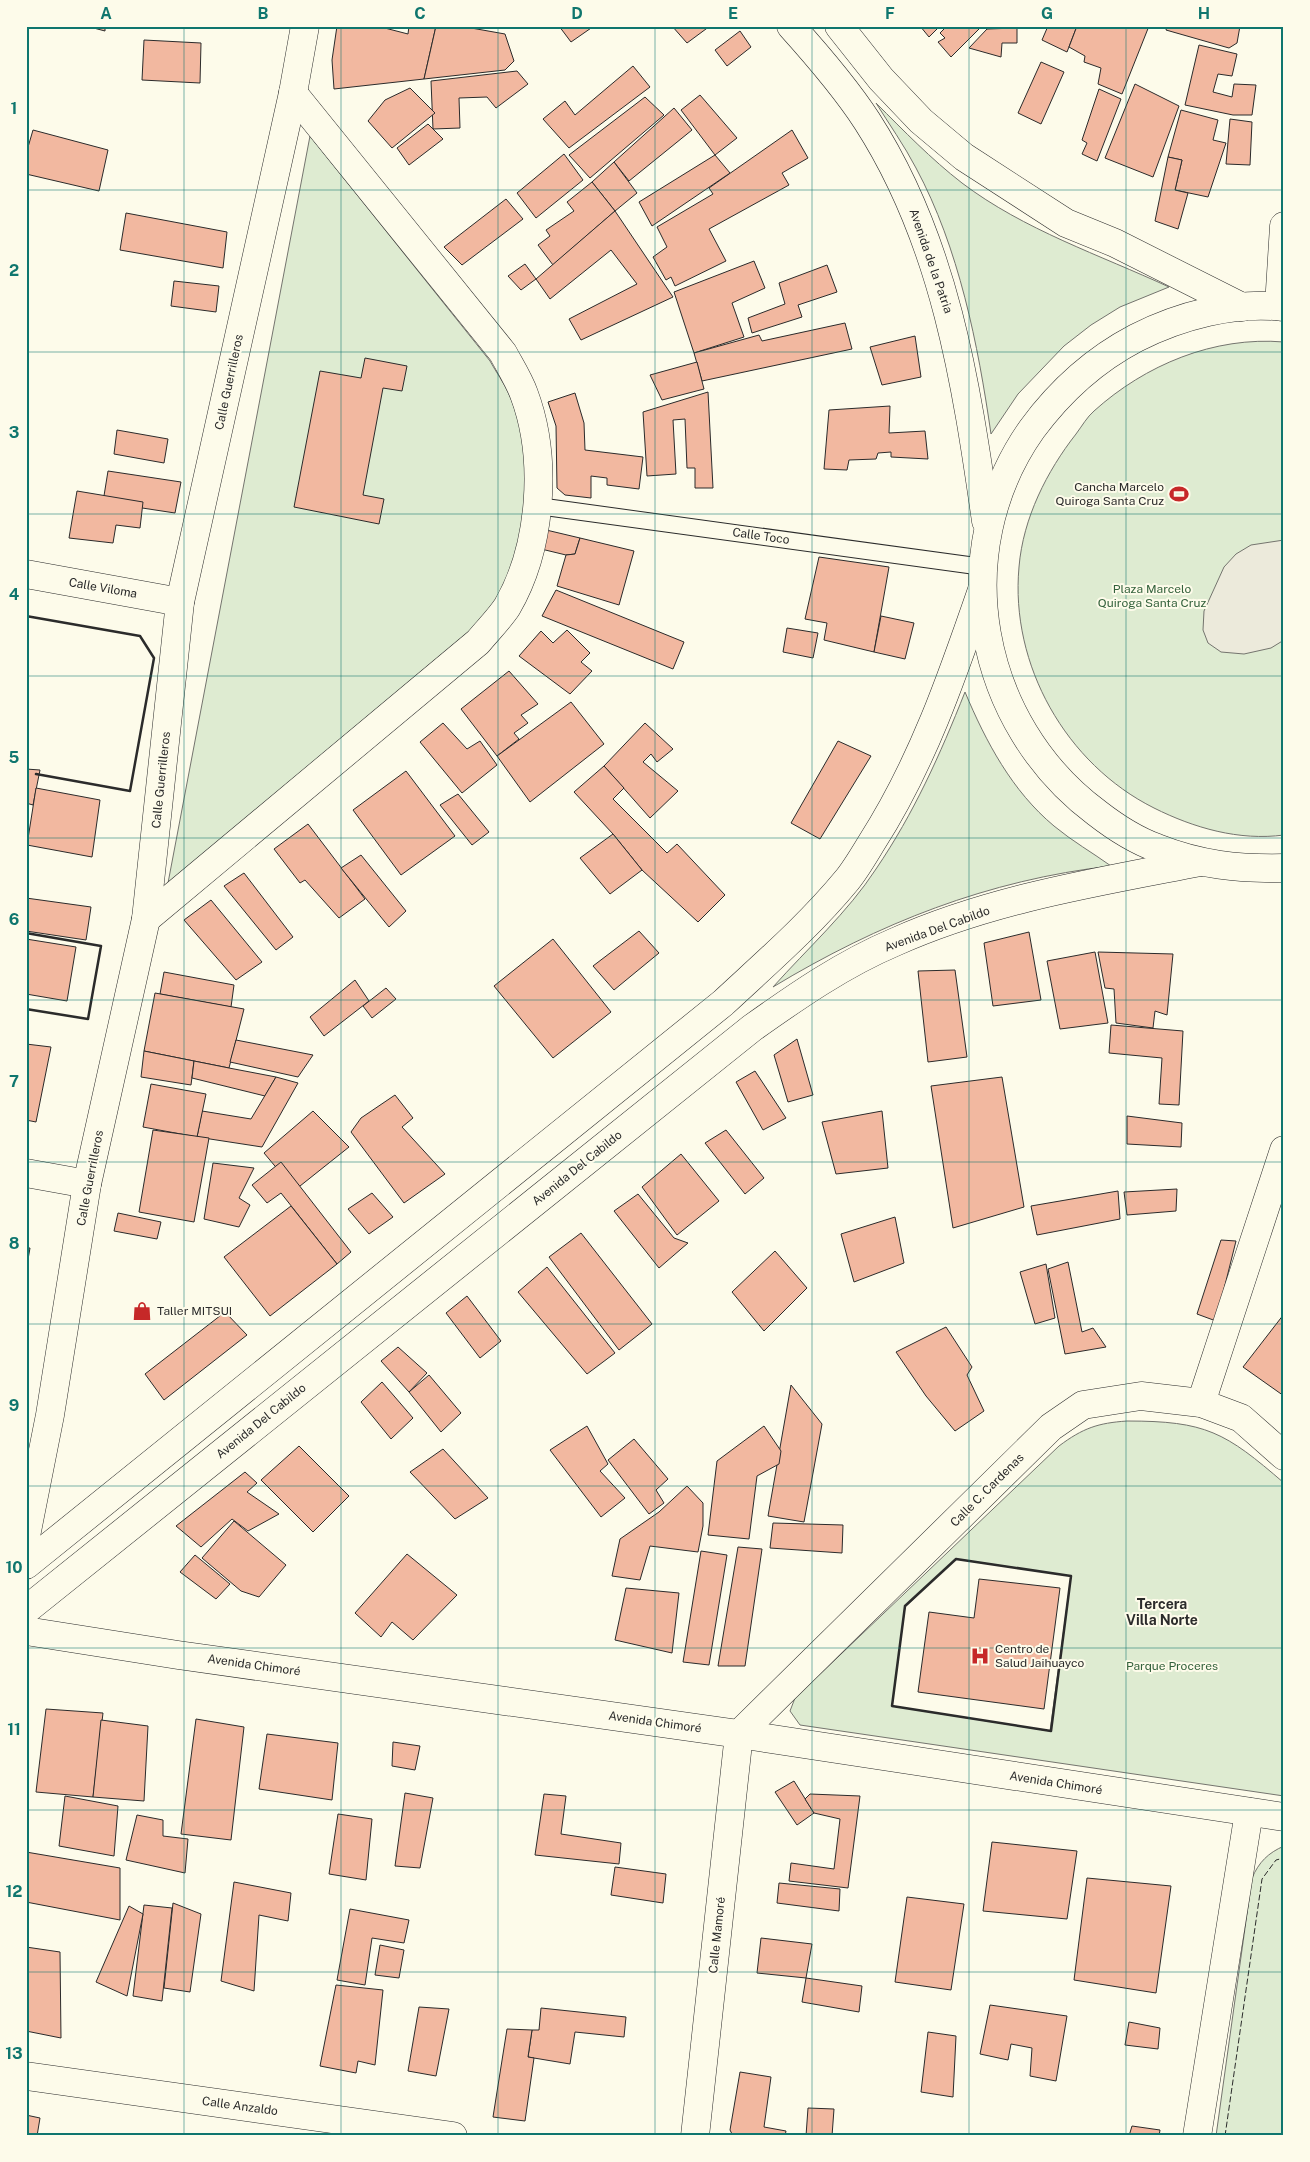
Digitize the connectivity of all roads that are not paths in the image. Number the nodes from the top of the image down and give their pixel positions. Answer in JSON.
{"nodes":[{"id":1,"x":305,"y":26,"type":"edge"},
{"id":2,"x":791,"y":26,"type":"edge"},
{"id":3,"x":839,"y":26,"type":"edge"},
{"id":4,"x":293,"y":93,"type":"junction"},
{"id":5,"x":1284,"y":226,"type":"edge"},
{"id":6,"x":1242,"y":307,"type":"junction"},
{"id":7,"x":1282,"y":307,"type":"edge"},
{"id":8,"x":538,"y":506,"type":"junction"},
{"id":9,"x":988,"y":530,"type":"junction"},
{"id":10,"x":26,"y":574,"type":"edge"},
{"id":11,"x":982,"y":578,"type":"junction"},
{"id":12,"x":180,"y":602,"type":"junction"},
{"id":13,"x":1200,"y":862,"type":"junction"},
{"id":14,"x":1284,"y":868,"type":"edge"},
{"id":15,"x":1244,"y":869,"type":"junction"},
{"id":16,"x":1284,"y":887,"type":"edge"},
{"id":17,"x":146,"y":919,"type":"junction"},
{"id":18,"x":1284,"y":1150,"type":"edge"},
{"id":19,"x":26,"y":1174,"type":"edge"},
{"id":20,"x":87,"y":1184,"type":"junction"},
{"id":21,"x":1201,"y":1403,"type":"junction"},
{"id":22,"x":1284,"y":1456,"type":"edge"},
{"id":23,"x":26,"y":1536,"type":"edge"},
{"id":24,"x":26,"y":1565,"type":"edge"},
{"id":25,"x":26,"y":1610,"type":"edge"},
{"id":26,"x":26,"y":1631,"type":"edge"},
{"id":27,"x":739,"y":1734,"type":"junction"},
{"id":28,"x":1249,"y":1812,"type":"junction"},
{"id":29,"x":1284,"y":1817,"type":"edge"},
{"id":30,"x":26,"y":2076,"type":"edge"},
{"id":31,"x":453,"y":2136,"type":"edge"},
{"id":32,"x":695,"y":2136,"type":"edge"},
{"id":33,"x":1197,"y":2136,"type":"edge"}],
"edges":[{"from":1,"to":4,"type":"street","name":"Calle Guerrilleros"},
{"from":2,"to":9,"type":"street","name":"Avenida de la Patria"},
{"from":3,"to":6,"type":"street"},
{"from":4,"to":8,"type":"street"},
{"from":4,"to":12,"type":"street","name":"Calle Guerrilleros"},
{"from":5,"to":7,"type":"street"},
{"from":6,"to":7,"type":"street"},
{"from":6,"to":9,"type":"street"},
{"from":8,"to":11,"type":"lane","name":"Calle Toco"},
{"from":8,"to":17,"type":"street"},
{"from":9,"to":11,"type":"street"},
{"from":10,"to":12,"type":"street","name":"Calle Viloma"},
{"from":11,"to":13,"type":"street"},
{"from":11,"to":24,"type":"street"},
{"from":12,"to":17,"type":"street","name":"Calle Guerrilleros"},
{"from":13,"to":15,"type":"street"},
{"from":13,"to":25,"type":"street","name":"Avenida Del Cabildo"},
{"from":14,"to":15,"type":"street"},
{"from":15,"to":16,"type":"street"},
{"from":17,"to":20,"type":"street","name":"Calle Guerrilleros"},
{"from":18,"to":21,"type":"street"},
{"from":19,"to":20,"type":"street"},
{"from":20,"to":23,"type":"street","name":"Calle Guerrilleros"},
{"from":21,"to":22,"type":"street","name":"Calle C. Cardenas"},
{"from":21,"to":27,"type":"street","name":"Calle C. Cardenas"},
{"from":26,"to":27,"type":"street","name":"Avenida Chimoré"},
{"from":27,"to":28,"type":"street","name":"Avenida Chimoré"},
{"from":27,"to":32,"type":"street","name":"Calle Mamoré"},
{"from":28,"to":29,"type":"street","name":"Avenida Chimoré"},
{"from":28,"to":33,"type":"street"},
{"from":30,"to":31,"type":"street","name":"Calle Anzaldo"}]}
